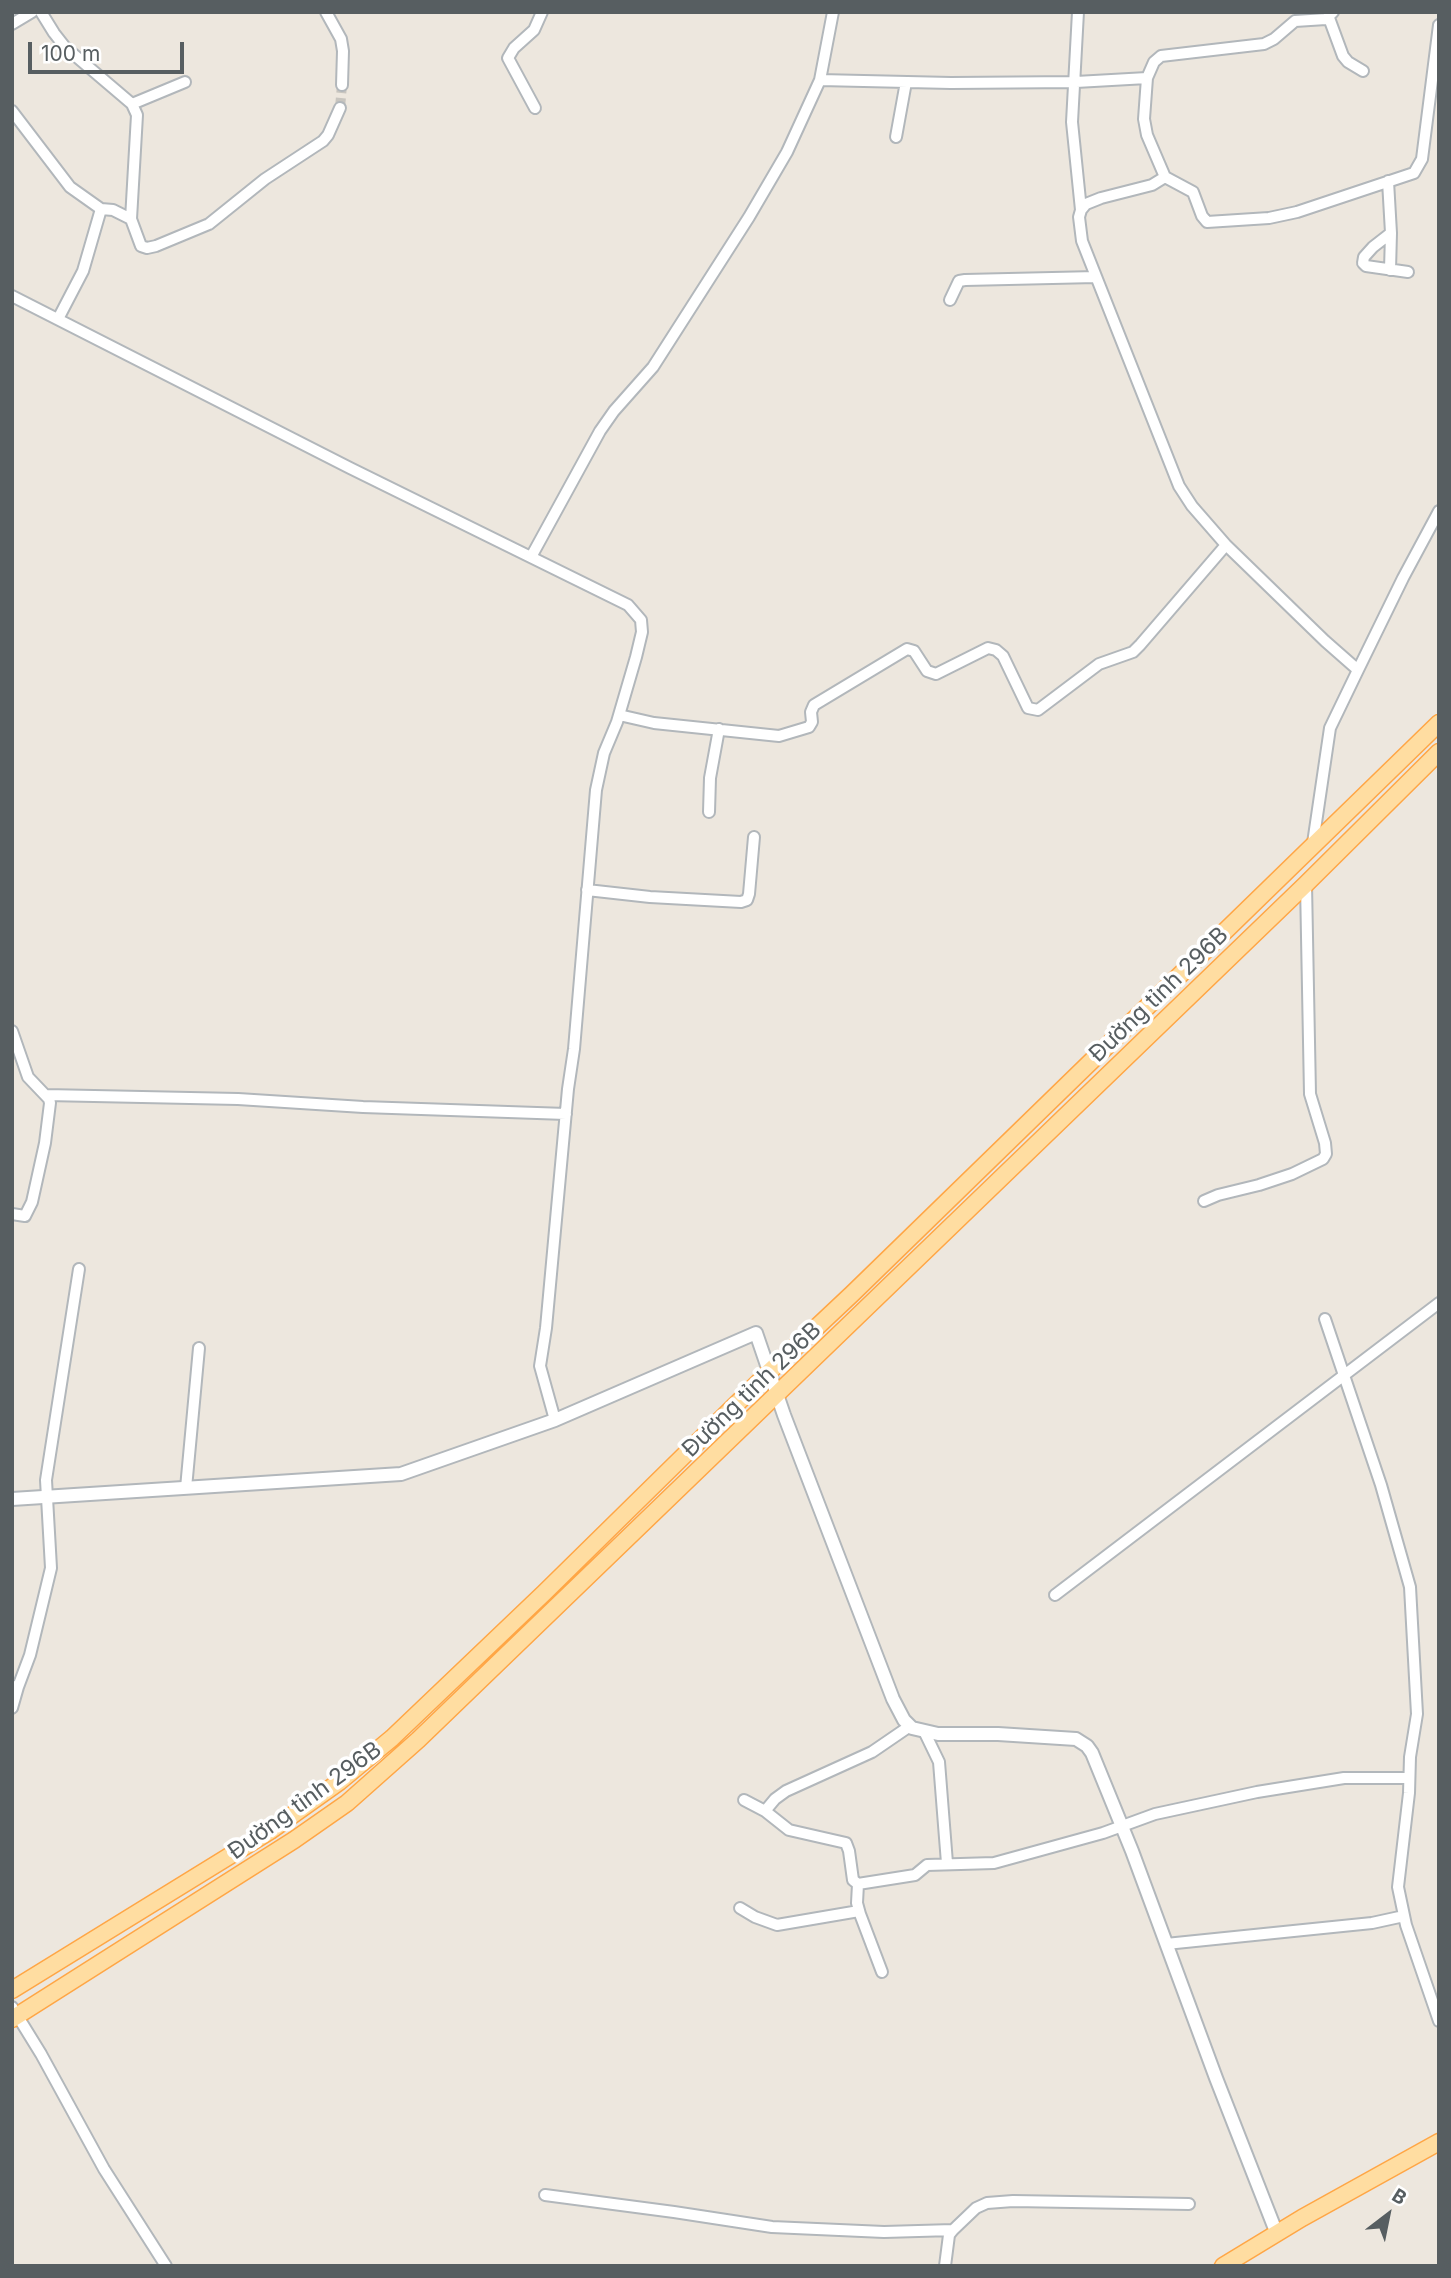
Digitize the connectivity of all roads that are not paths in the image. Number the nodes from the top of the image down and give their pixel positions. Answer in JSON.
{"nodes":[{"id":1,"x":32,"y":12,"type":"edge"},
{"id":2,"x":41,"y":12,"type":"edge"},
{"id":3,"x":326,"y":12,"type":"edge"},
{"id":4,"x":542,"y":12,"type":"edge"},
{"id":5,"x":833,"y":12,"type":"edge"},
{"id":6,"x":1078,"y":12,"type":"edge"},
{"id":7,"x":1331,"y":15,"type":"edge"},
{"id":8,"x":12,"y":23,"type":"edge"},
{"id":9,"x":1439,"y":25,"type":"edge"},
{"id":10,"x":1363,"y":71,"type":"dead end"},
{"id":11,"x":1147,"y":78,"type":"junction"},
{"id":12,"x":820,"y":80,"type":"junction"},
{"id":13,"x":186,"y":82,"type":"dead end"},
{"id":14,"x":906,"y":82,"type":"junction"},
{"id":15,"x":1076,"y":82,"type":"junction"},
{"id":16,"x":342,"y":85,"type":"tunnel mouth"},
{"id":17,"x":132,"y":104,"type":"junction"},
{"id":18,"x":340,"y":108,"type":"tunnel mouth"},
{"id":19,"x":535,"y":108,"type":"dead end"},
{"id":20,"x":12,"y":111,"type":"edge"},
{"id":21,"x":896,"y":137,"type":"dead end"},
{"id":22,"x":1165,"y":177,"type":"junction"},
{"id":23,"x":1388,"y":181,"type":"junction"},
{"id":24,"x":101,"y":209,"type":"junction"},
{"id":25,"x":1081,"y":210,"type":"junction"},
{"id":26,"x":131,"y":219,"type":"junction"},
{"id":27,"x":1391,"y":233,"type":"junction"},
{"id":28,"x":1390,"y":270,"type":"junction"},
{"id":29,"x":1408,"y":272,"type":"dead end"},
{"id":30,"x":1096,"y":277,"type":"junction"},
{"id":31,"x":12,"y":296,"type":"edge"},
{"id":32,"x":950,"y":300,"type":"dead end"},
{"id":33,"x":58,"y":320,"type":"junction"},
{"id":34,"x":1439,"y":511,"type":"edge"},
{"id":35,"x":1226,"y":545,"type":"junction"},
{"id":36,"x":531,"y":557,"type":"junction"},
{"id":37,"x":1358,"y":670,"type":"junction"},
{"id":38,"x":619,"y":715,"type":"junction"},
{"id":39,"x":1439,"y":723,"type":"edge"},
{"id":40,"x":719,"y":729,"type":"junction"},
{"id":41,"x":1439,"y":752,"type":"edge"},
{"id":42,"x":709,"y":812,"type":"dead end"},
{"id":43,"x":754,"y":837,"type":"dead end"},
{"id":44,"x":1313,"y":843,"type":"junction"},
{"id":45,"x":1306,"y":884,"type":"junction"},
{"id":46,"x":587,"y":890,"type":"junction"},
{"id":47,"x":12,"y":1031,"type":"edge"},
{"id":48,"x":46,"y":1095,"type":"junction"},
{"id":49,"x":565,"y":1114,"type":"junction"},
{"id":50,"x":1204,"y":1201,"type":"dead end"},
{"id":51,"x":12,"y":1214,"type":"edge"},
{"id":52,"x":79,"y":1269,"type":"dead end"},
{"id":53,"x":1439,"y":1303,"type":"edge"},
{"id":54,"x":1325,"y":1319,"type":"dead end"},
{"id":55,"x":199,"y":1348,"type":"dead end"},
{"id":56,"x":769,"y":1372,"type":"junction"},
{"id":57,"x":1345,"y":1374,"type":"junction"},
{"id":58,"x":776,"y":1392,"type":"junction"},
{"id":59,"x":555,"y":1420,"type":"junction"},
{"id":60,"x":186,"y":1488,"type":"junction"},
{"id":61,"x":46,"y":1497,"type":"junction"},
{"id":62,"x":12,"y":1499,"type":"edge"},
{"id":63,"x":1055,"y":1595,"type":"dead end"},
{"id":64,"x":15,"y":1686,"type":"edge"},
{"id":65,"x":12,"y":1708,"type":"edge"},
{"id":66,"x":910,"y":1726,"type":"junction"},
{"id":67,"x":925,"y":1731,"type":"junction"},
{"id":68,"x":1409,"y":1778,"type":"junction"},
{"id":69,"x":744,"y":1800,"type":"dead end"},
{"id":70,"x":765,"y":1811,"type":"junction"},
{"id":71,"x":1121,"y":1825,"type":"junction"},
{"id":72,"x":947,"y":1863,"type":"junction"},
{"id":73,"x":858,"y":1884,"type":"junction"},
{"id":74,"x":740,"y":1908,"type":"dead end"},
{"id":75,"x":859,"y":1911,"type":"junction"},
{"id":76,"x":1405,"y":1916,"type":"junction"},
{"id":77,"x":1166,"y":1944,"type":"junction"},
{"id":78,"x":882,"y":1972,"type":"dead end"},
{"id":79,"x":12,"y":1990,"type":"edge"},
{"id":80,"x":14,"y":2014,"type":"edge"},
{"id":81,"x":1439,"y":2021,"type":"edge"},
{"id":82,"x":1439,"y":2142,"type":"edge"},
{"id":83,"x":545,"y":2195,"type":"dead end"},
{"id":84,"x":1189,"y":2204,"type":"dead end"},
{"id":85,"x":953,"y":2230,"type":"junction"},
{"id":86,"x":1277,"y":2234,"type":"junction"},
{"id":87,"x":166,"y":2266,"type":"edge"},
{"id":88,"x":945,"y":2266,"type":"edge"},
{"id":89,"x":1223,"y":2266,"type":"edge"}],
"edges":[{"from":1,"to":8,"type":"street"},
{"from":2,"to":17,"type":"street"},
{"from":3,"to":16,"type":"street"},
{"from":4,"to":19,"type":"street"},
{"from":5,"to":12,"type":"street"},
{"from":6,"to":15,"type":"street"},
{"from":7,"to":10,"type":"street"},
{"from":7,"to":11,"type":"street"},
{"from":9,"to":23,"type":"street"},
{"from":11,"to":15,"type":"street"},
{"from":11,"to":22,"type":"street"},
{"from":12,"to":14,"type":"street"},
{"from":12,"to":36,"type":"street"},
{"from":13,"to":17,"type":"street"},
{"from":14,"to":15,"type":"street"},
{"from":14,"to":21,"type":"street"},
{"from":15,"to":25,"type":"street"},
{"from":17,"to":26,"type":"street"},
{"from":18,"to":26,"type":"street"},
{"from":20,"to":24,"type":"street"},
{"from":22,"to":23,"type":"street"},
{"from":22,"to":25,"type":"street"},
{"from":23,"to":27,"type":"street"},
{"from":24,"to":26,"type":"street"},
{"from":24,"to":33,"type":"street"},
{"from":25,"to":30,"type":"street"},
{"from":27,"to":28,"type":"street"},
{"from":27,"to":28,"type":"street"},
{"from":28,"to":29,"type":"street"},
{"from":30,"to":32,"type":"street"},
{"from":30,"to":35,"type":"street"},
{"from":31,"to":33,"type":"street"},
{"from":33,"to":36,"type":"street"},
{"from":34,"to":37,"type":"street"},
{"from":35,"to":37,"type":"street"},
{"from":35,"to":40,"type":"street"},
{"from":36,"to":38,"type":"street"},
{"from":37,"to":44,"type":"street"},
{"from":38,"to":40,"type":"street"},
{"from":38,"to":46,"type":"street"},
{"from":39,"to":44,"type":"main road","name":"Đường tỉnh 296B"},
{"from":40,"to":42,"type":"street"},
{"from":41,"to":45,"type":"main road","name":"Đường tỉnh 296B"},
{"from":43,"to":46,"type":"street"},
{"from":44,"to":56,"type":"main road","name":"Đường tỉnh 296B"},
{"from":45,"to":50,"type":"street"},
{"from":45,"to":58,"type":"main road","name":"Đường tỉnh 296B"},
{"from":46,"to":49,"type":"street"},
{"from":47,"to":48,"type":"street"},
{"from":48,"to":49,"type":"street"},
{"from":48,"to":51,"type":"street"},
{"from":49,"to":59,"type":"street"},
{"from":52,"to":61,"type":"street"},
{"from":53,"to":57,"type":"street"},
{"from":54,"to":57,"type":"street"},
{"from":55,"to":60,"type":"street"},
{"from":56,"to":58,"type":"street"},
{"from":56,"to":59,"type":"street"},
{"from":56,"to":79,"type":"main road","name":"Đường tỉnh 296B"},
{"from":57,"to":63,"type":"street"},
{"from":57,"to":68,"type":"street"},
{"from":58,"to":66,"type":"street"},
{"from":58,"to":80,"type":"main road","name":"Đường tỉnh 296B"},
{"from":59,"to":60,"type":"street"},
{"from":60,"to":61,"type":"street"},
{"from":61,"to":62,"type":"street"},
{"from":61,"to":64,"type":"street"},
{"from":64,"to":65,"type":"street"},
{"from":66,"to":67,"type":"street"},
{"from":66,"to":70,"type":"street"},
{"from":67,"to":71,"type":"street"},
{"from":67,"to":72,"type":"street"},
{"from":68,"to":71,"type":"street"},
{"from":68,"to":76,"type":"street"},
{"from":69,"to":70,"type":"street"},
{"from":70,"to":73,"type":"street"},
{"from":71,"to":72,"type":"street"},
{"from":71,"to":77,"type":"street"},
{"from":72,"to":73,"type":"street"},
{"from":73,"to":75,"type":"street"},
{"from":74,"to":75,"type":"street"},
{"from":75,"to":78,"type":"street"},
{"from":76,"to":77,"type":"street"},
{"from":76,"to":81,"type":"street"},
{"from":77,"to":86,"type":"street"},
{"from":80,"to":87,"type":"street"},
{"from":82,"to":86,"type":"main road"},
{"from":83,"to":85,"type":"street"},
{"from":84,"to":85,"type":"street"},
{"from":85,"to":88,"type":"street"},
{"from":86,"to":89,"type":"main road"}]}
